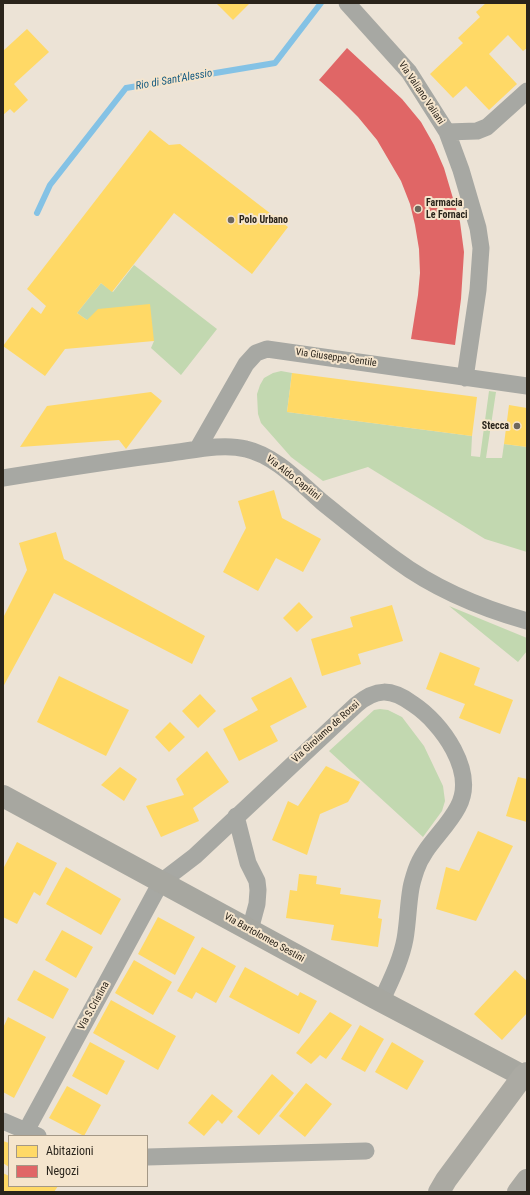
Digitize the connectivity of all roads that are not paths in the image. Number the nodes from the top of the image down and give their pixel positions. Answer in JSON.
{"nodes":[{"id":1,"x":346,"y":3,"type":"edge"},
{"id":2,"x":527,"y":91,"type":"edge"},
{"id":3,"x":447,"y":132,"type":"junction"},
{"id":4,"x":465,"y":378,"type":"junction"},
{"id":5,"x":527,"y":386,"type":"edge"},
{"id":6,"x":198,"y":448,"type":"junction"},
{"id":7,"x":3,"y":478,"type":"edge"},
{"id":8,"x":527,"y":621,"type":"edge"},
{"id":9,"x":3,"y":796,"type":"edge"},
{"id":10,"x":236,"y":816,"type":"junction"},
{"id":11,"x":161,"y":882,"type":"junction"},
{"id":12,"x":250,"y":930,"type":"junction"},
{"id":13,"x":381,"y":1002,"type":"junction"},
{"id":14,"x":526,"y":1075,"type":"edge"},
{"id":15,"x":3,"y":1121,"type":"edge"},
{"id":16,"x":32,"y":1133,"type":"edge"},
{"id":17,"x":366,"y":1151,"type":"dead end"},
{"id":18,"x":148,"y":1157,"type":"edge"},
{"id":19,"x":527,"y":1180,"type":"edge"},
{"id":20,"x":439,"y":1192,"type":"edge"},
{"id":21,"x":518,"y":1192,"type":"edge"}],
"edges":[{"from":1,"to":3,"type":"street","name":"Via Valiano Valiani"},
{"from":2,"to":3,"type":"street","name":"Via Valiano Valiani"},
{"from":3,"to":4,"type":"street"},
{"from":4,"to":5,"type":"street","name":"Via Giuseppe Gentile"},
{"from":4,"to":6,"type":"street","name":"Via Giuseppe Gentile"},
{"from":6,"to":7,"type":"street","name":"Via Aldo Capitini"},
{"from":6,"to":8,"type":"street","name":"Via Aldo Capitini"},
{"from":9,"to":11,"type":"main road","name":"Via Bartolomeo Sestini"},
{"from":10,"to":11,"type":"street","name":"Via Girolamo de Rossi"},
{"from":10,"to":12,"type":"street"},
{"from":10,"to":13,"type":"street","name":"Via Girolamo de Rossi"},
{"from":11,"to":12,"type":"main road","name":"Via Bartolomeo Sestini"},
{"from":11,"to":16,"type":"street","name":"Via S.Cristina"},
{"from":12,"to":13,"type":"main road","name":"Via Bartolomeo Sestini"},
{"from":13,"to":14,"type":"main road","name":"Via Bartolomeo Sestini"},
{"from":14,"to":20,"type":"main road"},
{"from":15,"to":16,"type":"street"},
{"from":17,"to":18,"type":"street"},
{"from":19,"to":21,"type":"main road"}]}
